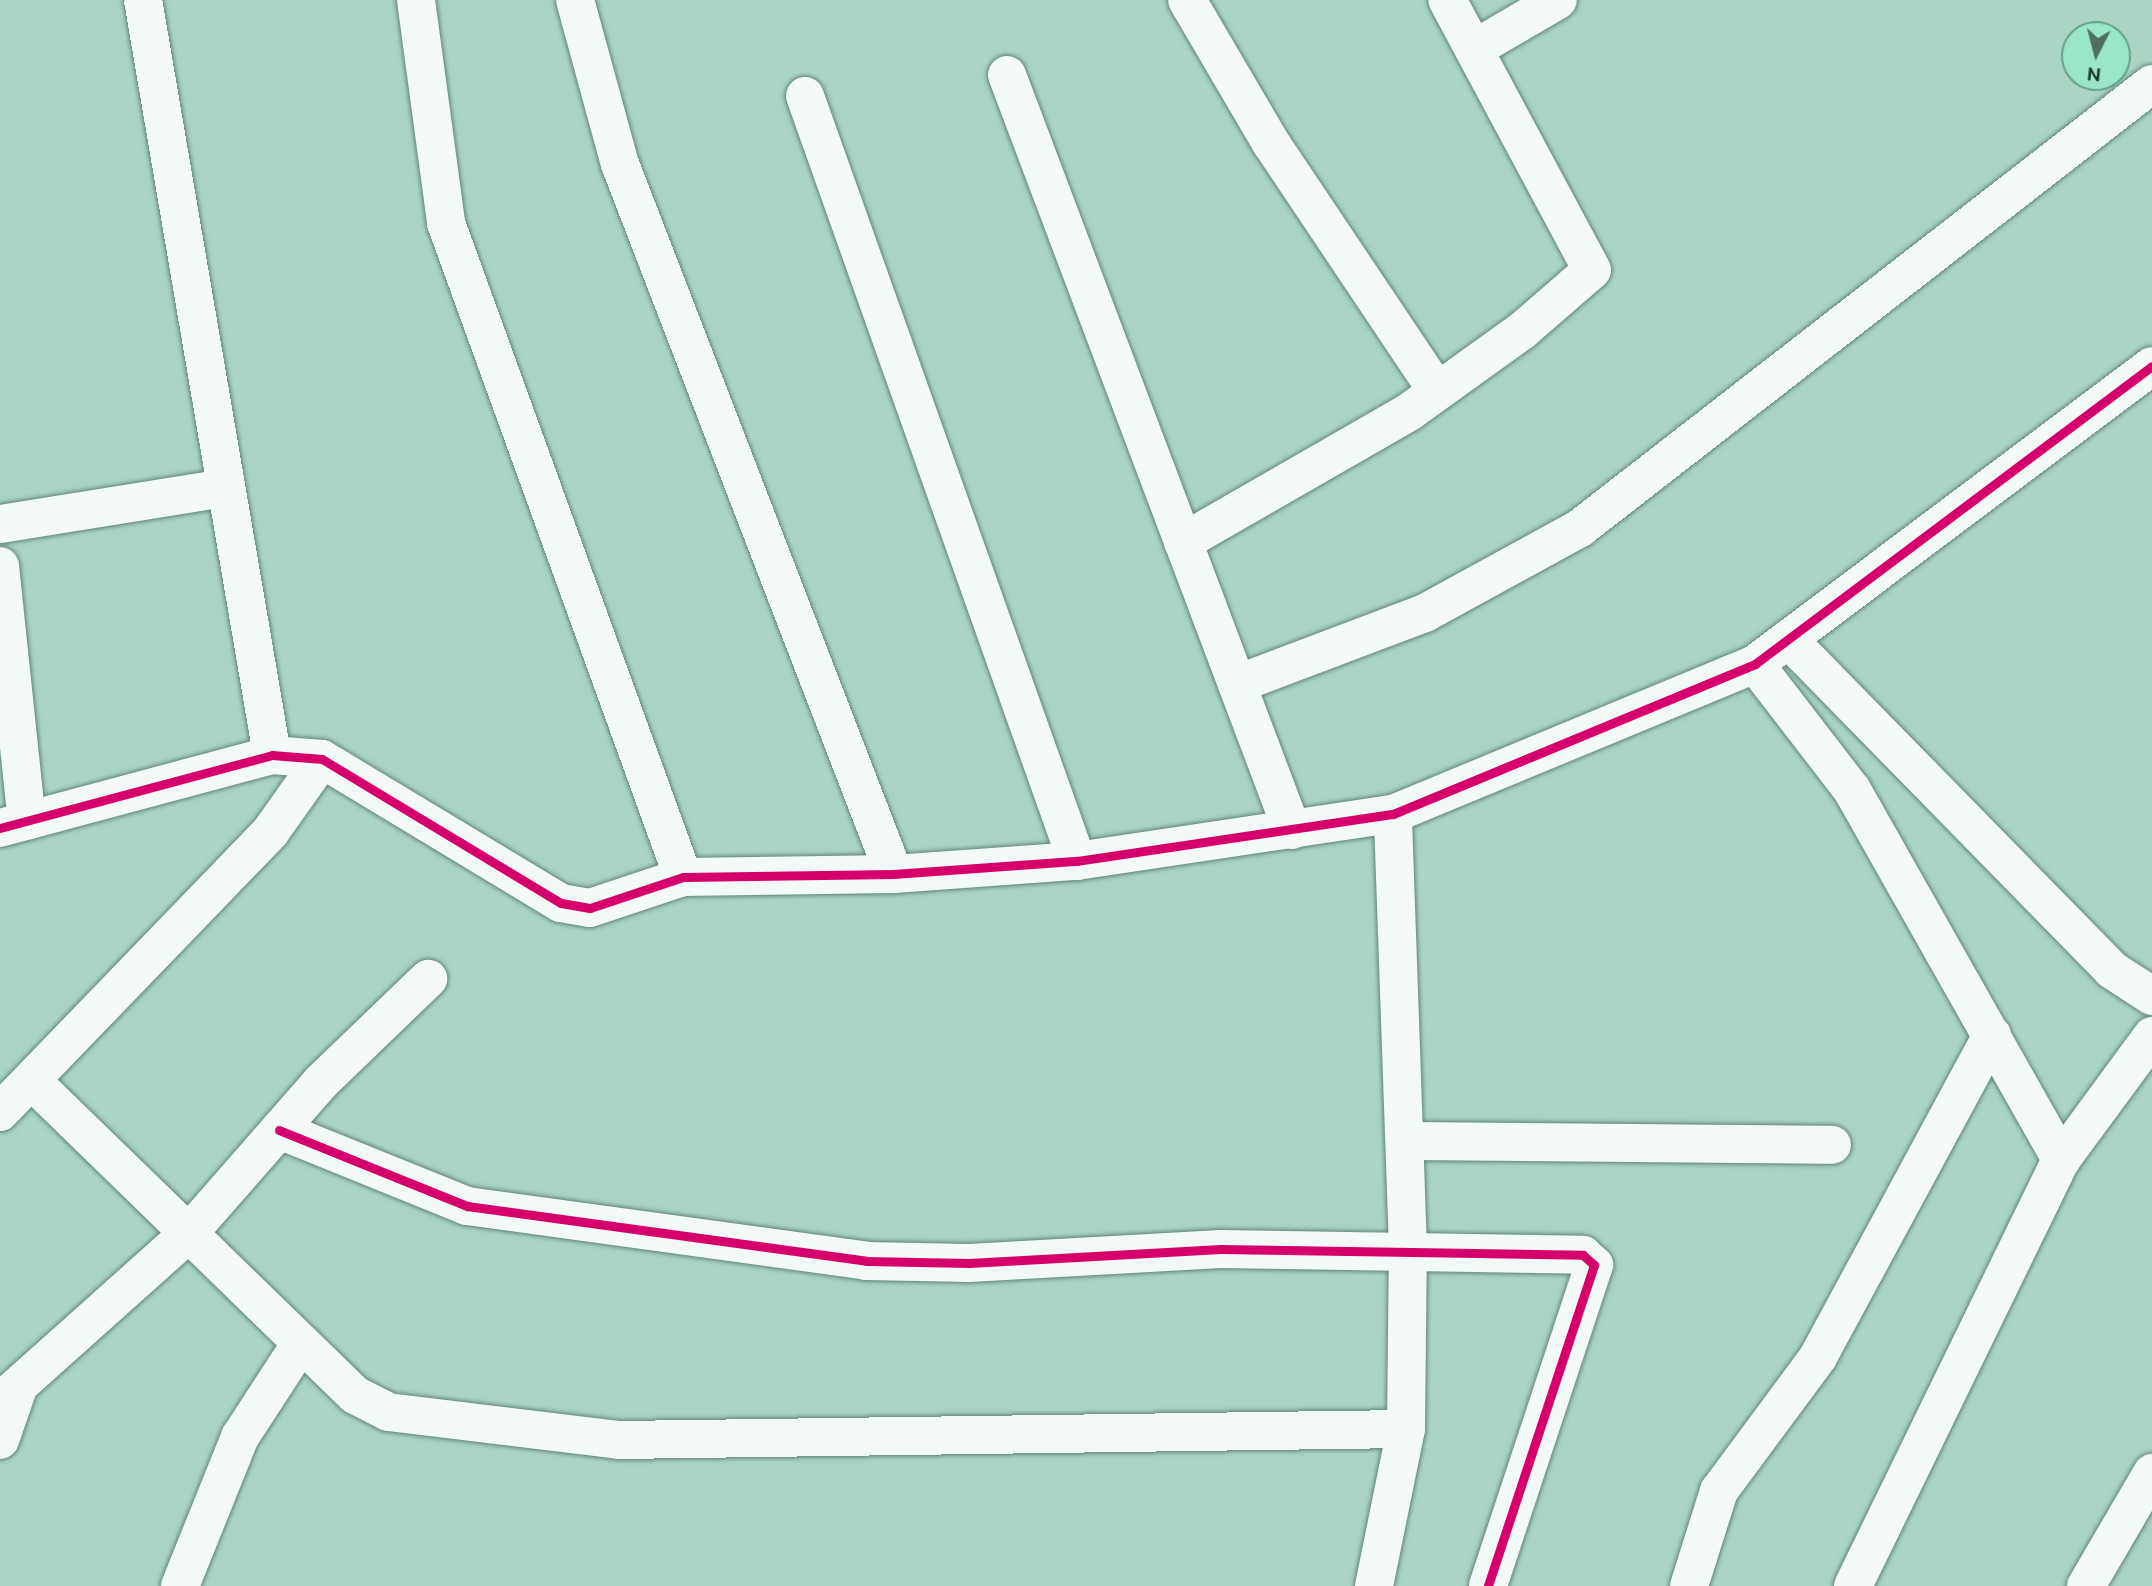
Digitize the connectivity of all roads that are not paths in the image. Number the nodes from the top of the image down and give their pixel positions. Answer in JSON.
{"nodes":[{"id":1,"x":143,"y":0,"type":"edge"},
{"id":2,"x":416,"y":0,"type":"edge"},
{"id":3,"x":575,"y":0,"type":"edge"},
{"id":4,"x":1187,"y":0,"type":"edge"},
{"id":5,"x":1447,"y":0,"type":"edge"},
{"id":6,"x":1558,"y":0,"type":"edge"},
{"id":7,"x":1474,"y":49,"type":"junction"},
{"id":8,"x":1007,"y":75,"type":"dead end"},
{"id":9,"x":2152,"y":84,"type":"edge"},
{"id":10,"x":805,"y":96,"type":"dead end"},
{"id":11,"x":2152,"y":366,"type":"edge"},
{"id":12,"x":1437,"y":391,"type":"junction"},
{"id":13,"x":226,"y":488,"type":"junction"},
{"id":14,"x":0,"y":524,"type":"edge"},
{"id":15,"x":1183,"y":541,"type":"junction"},
{"id":16,"x":0,"y":566,"type":"edge"},
{"id":17,"x":1788,"y":639,"type":"junction"},
{"id":18,"x":1755,"y":664,"type":"junction"},
{"id":19,"x":1237,"y":684,"type":"junction"},
{"id":20,"x":272,"y":755,"type":"junction"},
{"id":21,"x":322,"y":759,"type":"junction"},
{"id":22,"x":1393,"y":814,"type":"junction"},
{"id":23,"x":14,"y":825,"type":"edge"},
{"id":24,"x":1292,"y":830,"type":"junction"},
{"id":25,"x":1077,"y":861,"type":"junction"},
{"id":26,"x":894,"y":874,"type":"junction"},
{"id":27,"x":683,"y":877,"type":"junction"},
{"id":28,"x":428,"y":979,"type":"dead end"},
{"id":29,"x":2152,"y":996,"type":"edge"},
{"id":30,"x":1992,"y":1035,"type":"junction"},
{"id":31,"x":2152,"y":1036,"type":"edge"},
{"id":32,"x":32,"y":1081,"type":"junction"},
{"id":33,"x":0,"y":1112,"type":"edge"},
{"id":34,"x":279,"y":1130,"type":"junction"},
{"id":35,"x":1405,"y":1141,"type":"junction"},
{"id":36,"x":1832,"y":1145,"type":"dead end"},
{"id":37,"x":2061,"y":1160,"type":"junction"},
{"id":38,"x":188,"y":1234,"type":"junction"},
{"id":39,"x":1408,"y":1249,"type":"junction"},
{"id":40,"x":301,"y":1343,"type":"junction"},
{"id":41,"x":10,"y":1394,"type":"edge"},
{"id":42,"x":1406,"y":1429,"type":"junction"},
{"id":43,"x":0,"y":1440,"type":"edge"},
{"id":44,"x":2152,"y":1473,"type":"edge"},
{"id":45,"x":180,"y":1586,"type":"edge"},
{"id":46,"x":1374,"y":1586,"type":"edge"},
{"id":47,"x":1488,"y":1586,"type":"edge"},
{"id":48,"x":1689,"y":1586,"type":"edge"},
{"id":49,"x":1853,"y":1586,"type":"edge"},
{"id":50,"x":2086,"y":1586,"type":"edge"}],
"edges":[{"from":1,"to":13,"type":"street"},
{"from":2,"to":27,"type":"street"},
{"from":3,"to":26,"type":"street"},
{"from":4,"to":12,"type":"street"},
{"from":5,"to":7,"type":"street"},
{"from":6,"to":7,"type":"street"},
{"from":7,"to":12,"type":"street"},
{"from":8,"to":15,"type":"street"},
{"from":9,"to":19,"type":"street"},
{"from":10,"to":25,"type":"street"},
{"from":11,"to":17,"type":"street"},
{"from":12,"to":15,"type":"street"},
{"from":13,"to":14,"type":"street"},
{"from":13,"to":20,"type":"street"},
{"from":15,"to":19,"type":"street"},
{"from":16,"to":23,"type":"street"},
{"from":17,"to":18,"type":"street"},
{"from":17,"to":29,"type":"street"},
{"from":18,"to":22,"type":"street"},
{"from":18,"to":30,"type":"street"},
{"from":19,"to":24,"type":"street"},
{"from":20,"to":21,"type":"street"},
{"from":20,"to":23,"type":"street"},
{"from":21,"to":27,"type":"street"},
{"from":21,"to":32,"type":"street"},
{"from":22,"to":24,"type":"street"},
{"from":22,"to":35,"type":"street"},
{"from":24,"to":25,"type":"street"},
{"from":25,"to":26,"type":"street"},
{"from":26,"to":27,"type":"street"},
{"from":28,"to":34,"type":"street"},
{"from":30,"to":37,"type":"street"},
{"from":30,"to":48,"type":"street"},
{"from":31,"to":37,"type":"street"},
{"from":32,"to":33,"type":"street"},
{"from":32,"to":38,"type":"street"},
{"from":34,"to":38,"type":"street"},
{"from":34,"to":39,"type":"street"},
{"from":35,"to":36,"type":"street"},
{"from":35,"to":39,"type":"street"},
{"from":37,"to":49,"type":"street"},
{"from":38,"to":40,"type":"street"},
{"from":38,"to":41,"type":"street"},
{"from":39,"to":42,"type":"street"},
{"from":39,"to":47,"type":"street"},
{"from":40,"to":42,"type":"street"},
{"from":40,"to":45,"type":"street"},
{"from":41,"to":43,"type":"street"},
{"from":42,"to":46,"type":"street"},
{"from":44,"to":50,"type":"street"}]}
